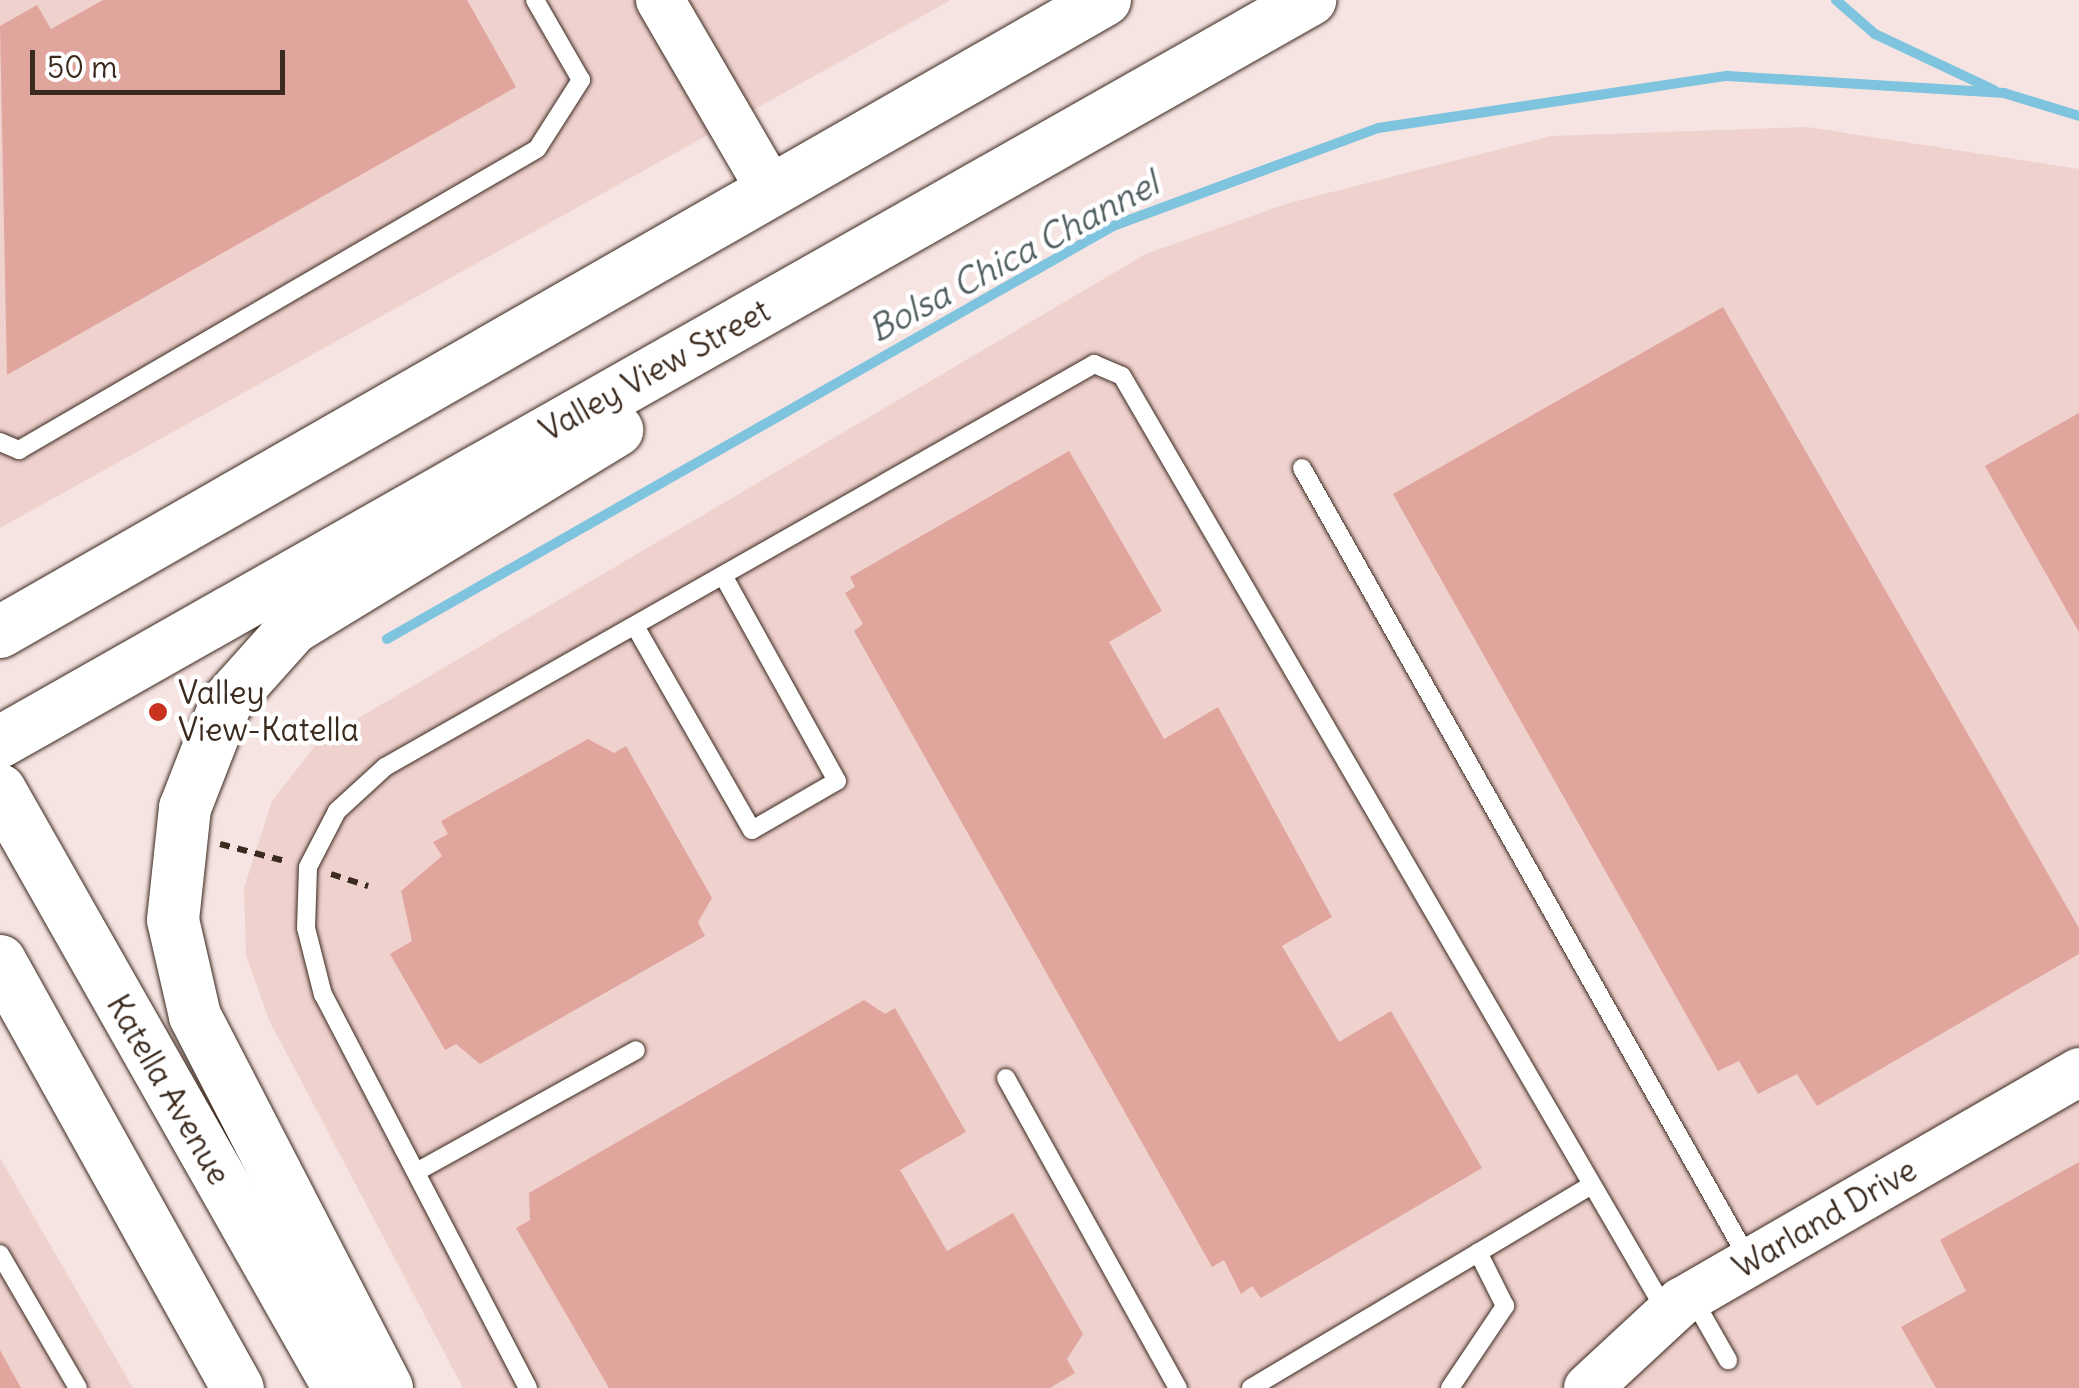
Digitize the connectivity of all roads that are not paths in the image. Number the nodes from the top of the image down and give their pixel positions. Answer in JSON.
{"nodes":[{"id":1,"x":536,"y":0,"type":"edge"},
{"id":2,"x":660,"y":0,"type":"edge"},
{"id":3,"x":1105,"y":0,"type":"edge"},
{"id":4,"x":1310,"y":0,"type":"edge"},
{"id":5,"x":771,"y":191,"type":"junction"},
{"id":6,"x":784,"y":298,"type":"junction"},
{"id":7,"x":0,"y":442,"type":"edge"},
{"id":8,"x":1302,"y":468,"type":"dead end"},
{"id":9,"x":723,"y":575,"type":"junction"},
{"id":10,"x":635,"y":626,"type":"junction"},
{"id":11,"x":0,"y":632,"type":"edge"},
{"id":12,"x":0,"y":742,"type":"edge"},
{"id":13,"x":0,"y":790,"type":"edge"},
{"id":14,"x":0,"y":962,"type":"edge"},
{"id":15,"x":636,"y":1050,"type":"dead end"},
{"id":16,"x":2079,"y":1072,"type":"edge"},
{"id":17,"x":1006,"y":1078,"type":"dead end"},
{"id":18,"x":418,"y":1171,"type":"junction"},
{"id":19,"x":1591,"y":1185,"type":"junction"},
{"id":20,"x":1478,"y":1252,"type":"junction"},
{"id":21,"x":0,"y":1254,"type":"edge"},
{"id":22,"x":1750,"y":1262,"type":"junction"},
{"id":23,"x":1680,"y":1305,"type":"junction"},
{"id":24,"x":1728,"y":1360,"type":"dead end"},
{"id":25,"x":78,"y":1388,"type":"edge"},
{"id":26,"x":238,"y":1388,"type":"edge"},
{"id":27,"x":339,"y":1388,"type":"edge"},
{"id":28,"x":387,"y":1388,"type":"edge"},
{"id":29,"x":528,"y":1388,"type":"edge"},
{"id":30,"x":1178,"y":1388,"type":"edge"},
{"id":31,"x":1251,"y":1388,"type":"edge"},
{"id":32,"x":1450,"y":1388,"type":"edge"},
{"id":33,"x":1588,"y":1388,"type":"edge"}],
"edges":[{"from":1,"to":7,"type":"lane"},
{"from":2,"to":5,"type":"street"},
{"from":3,"to":5,"type":"main road"},
{"from":4,"to":6,"type":"main road","name":"Valley View Street"},
{"from":5,"to":11,"type":"main road"},
{"from":6,"to":12,"type":"main road","name":"Valley View Street"},
{"from":6,"to":28,"type":"main road"},
{"from":8,"to":22,"type":"lane"},
{"from":9,"to":10,"type":"lane"},
{"from":9,"to":10,"type":"lane"},
{"from":9,"to":19,"type":"lane"},
{"from":10,"to":18,"type":"lane"},
{"from":13,"to":27,"type":"main road","name":"Katella Avenue"},
{"from":14,"to":26,"type":"main road"},
{"from":15,"to":18,"type":"lane"},
{"from":16,"to":22,"type":"street","name":"Warland Drive"},
{"from":17,"to":30,"type":"lane"},
{"from":18,"to":29,"type":"lane"},
{"from":19,"to":20,"type":"lane"},
{"from":19,"to":23,"type":"lane"},
{"from":20,"to":31,"type":"lane"},
{"from":20,"to":32,"type":"lane"},
{"from":21,"to":25,"type":"lane"},
{"from":22,"to":23,"type":"street","name":"Warland Drive"},
{"from":23,"to":24,"type":"lane"},
{"from":23,"to":33,"type":"street","name":"Warland Drive"}]}
